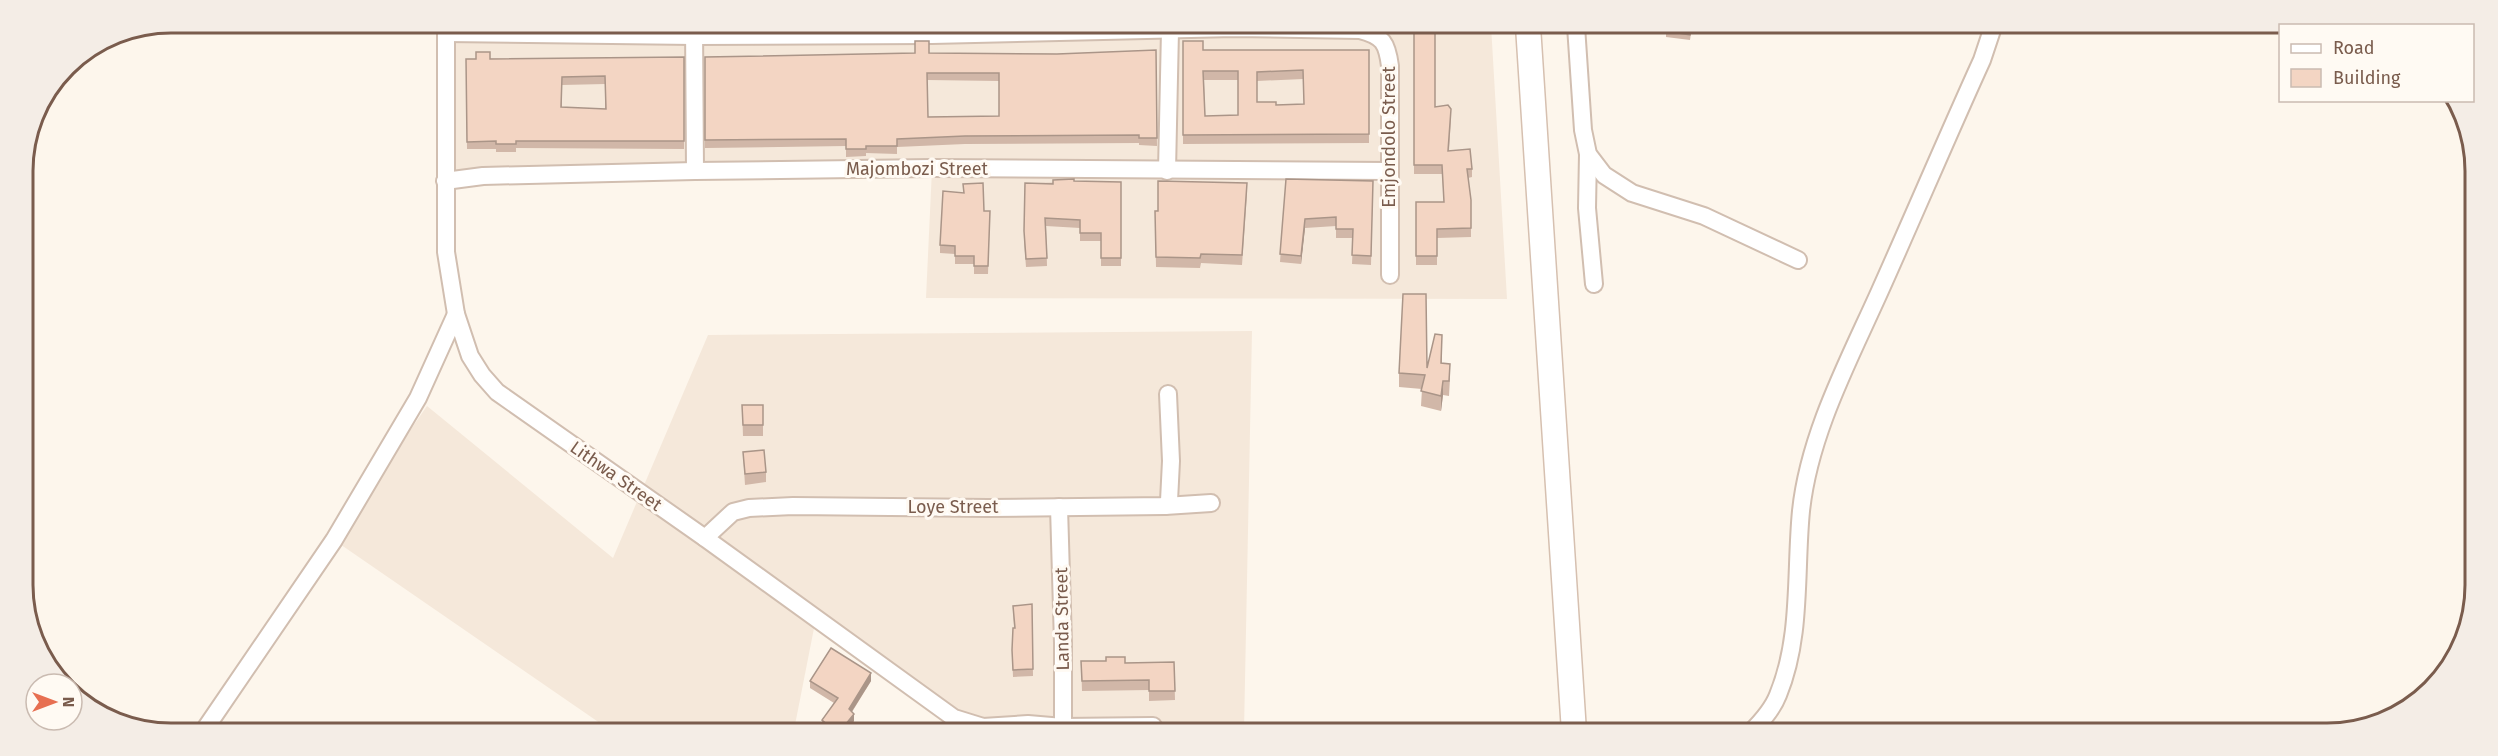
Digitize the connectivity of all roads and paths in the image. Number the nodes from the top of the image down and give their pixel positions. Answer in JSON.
{"nodes":[{"id":1,"x":446,"y":33,"type":"edge"},
{"id":2,"x":694,"y":33,"type":"edge"},
{"id":3,"x":1170,"y":33,"type":"edge"},
{"id":4,"x":1371,"y":33,"type":"edge"},
{"id":5,"x":1528,"y":33,"type":"edge"},
{"id":6,"x":1576,"y":33,"type":"edge"},
{"id":7,"x":1992,"y":33,"type":"edge"},
{"id":8,"x":1588,"y":154,"type":"junction"},
{"id":9,"x":695,"y":171,"type":"junction"},
{"id":10,"x":1167,"y":171,"type":"junction"},
{"id":11,"x":1389,"y":171,"type":"junction"},
{"id":12,"x":445,"y":181,"type":"junction"},
{"id":13,"x":1798,"y":260,"type":"dead end"},
{"id":14,"x":1390,"y":275,"type":"dead end"},
{"id":15,"x":1594,"y":284,"type":"dead end"},
{"id":16,"x":456,"y":314,"type":"junction"},
{"id":17,"x":1168,"y":394,"type":"dead end"},
{"id":18,"x":1211,"y":503,"type":"dead end"},
{"id":19,"x":1165,"y":506,"type":"junction"},
{"id":20,"x":1059,"y":507,"type":"junction"},
{"id":21,"x":705,"y":538,"type":"junction"},
{"id":22,"x":209,"y":723,"type":"edge"},
{"id":23,"x":968,"y":723,"type":"edge"},
{"id":24,"x":1063,"y":723,"type":"edge"},
{"id":25,"x":1573,"y":723,"type":"edge"},
{"id":26,"x":1758,"y":723,"type":"edge"}],
"edges":[{"from":1,"to":12,"type":"street","name":"Lithwa Street"},
{"from":2,"to":9,"type":"street"},
{"from":3,"to":10,"type":"street"},
{"from":4,"to":11,"type":"street","name":"Emjondolo Street"},
{"from":5,"to":25,"type":"main road"},
{"from":6,"to":8,"type":"street"},
{"from":7,"to":26,"type":"street"},
{"from":8,"to":13,"type":"street"},
{"from":8,"to":15,"type":"street"},
{"from":9,"to":10,"type":"street","name":"Majombozi Street"},
{"from":9,"to":12,"type":"street","name":"Majombozi Street"},
{"from":10,"to":11,"type":"street","name":"Majombozi Street"},
{"from":11,"to":14,"type":"street","name":"Emjondolo Street"},
{"from":12,"to":16,"type":"street","name":"Lithwa Street"},
{"from":16,"to":21,"type":"street","name":"Lithwa Street"},
{"from":16,"to":22,"type":"street"},
{"from":17,"to":19,"type":"street"},
{"from":18,"to":19,"type":"street","name":"Loye Street"},
{"from":19,"to":20,"type":"street","name":"Loye Street"},
{"from":20,"to":21,"type":"street","name":"Loye Street"},
{"from":20,"to":24,"type":"street","name":"Landa Street"},
{"from":21,"to":23,"type":"street","name":"Lithwa Street"}]}
